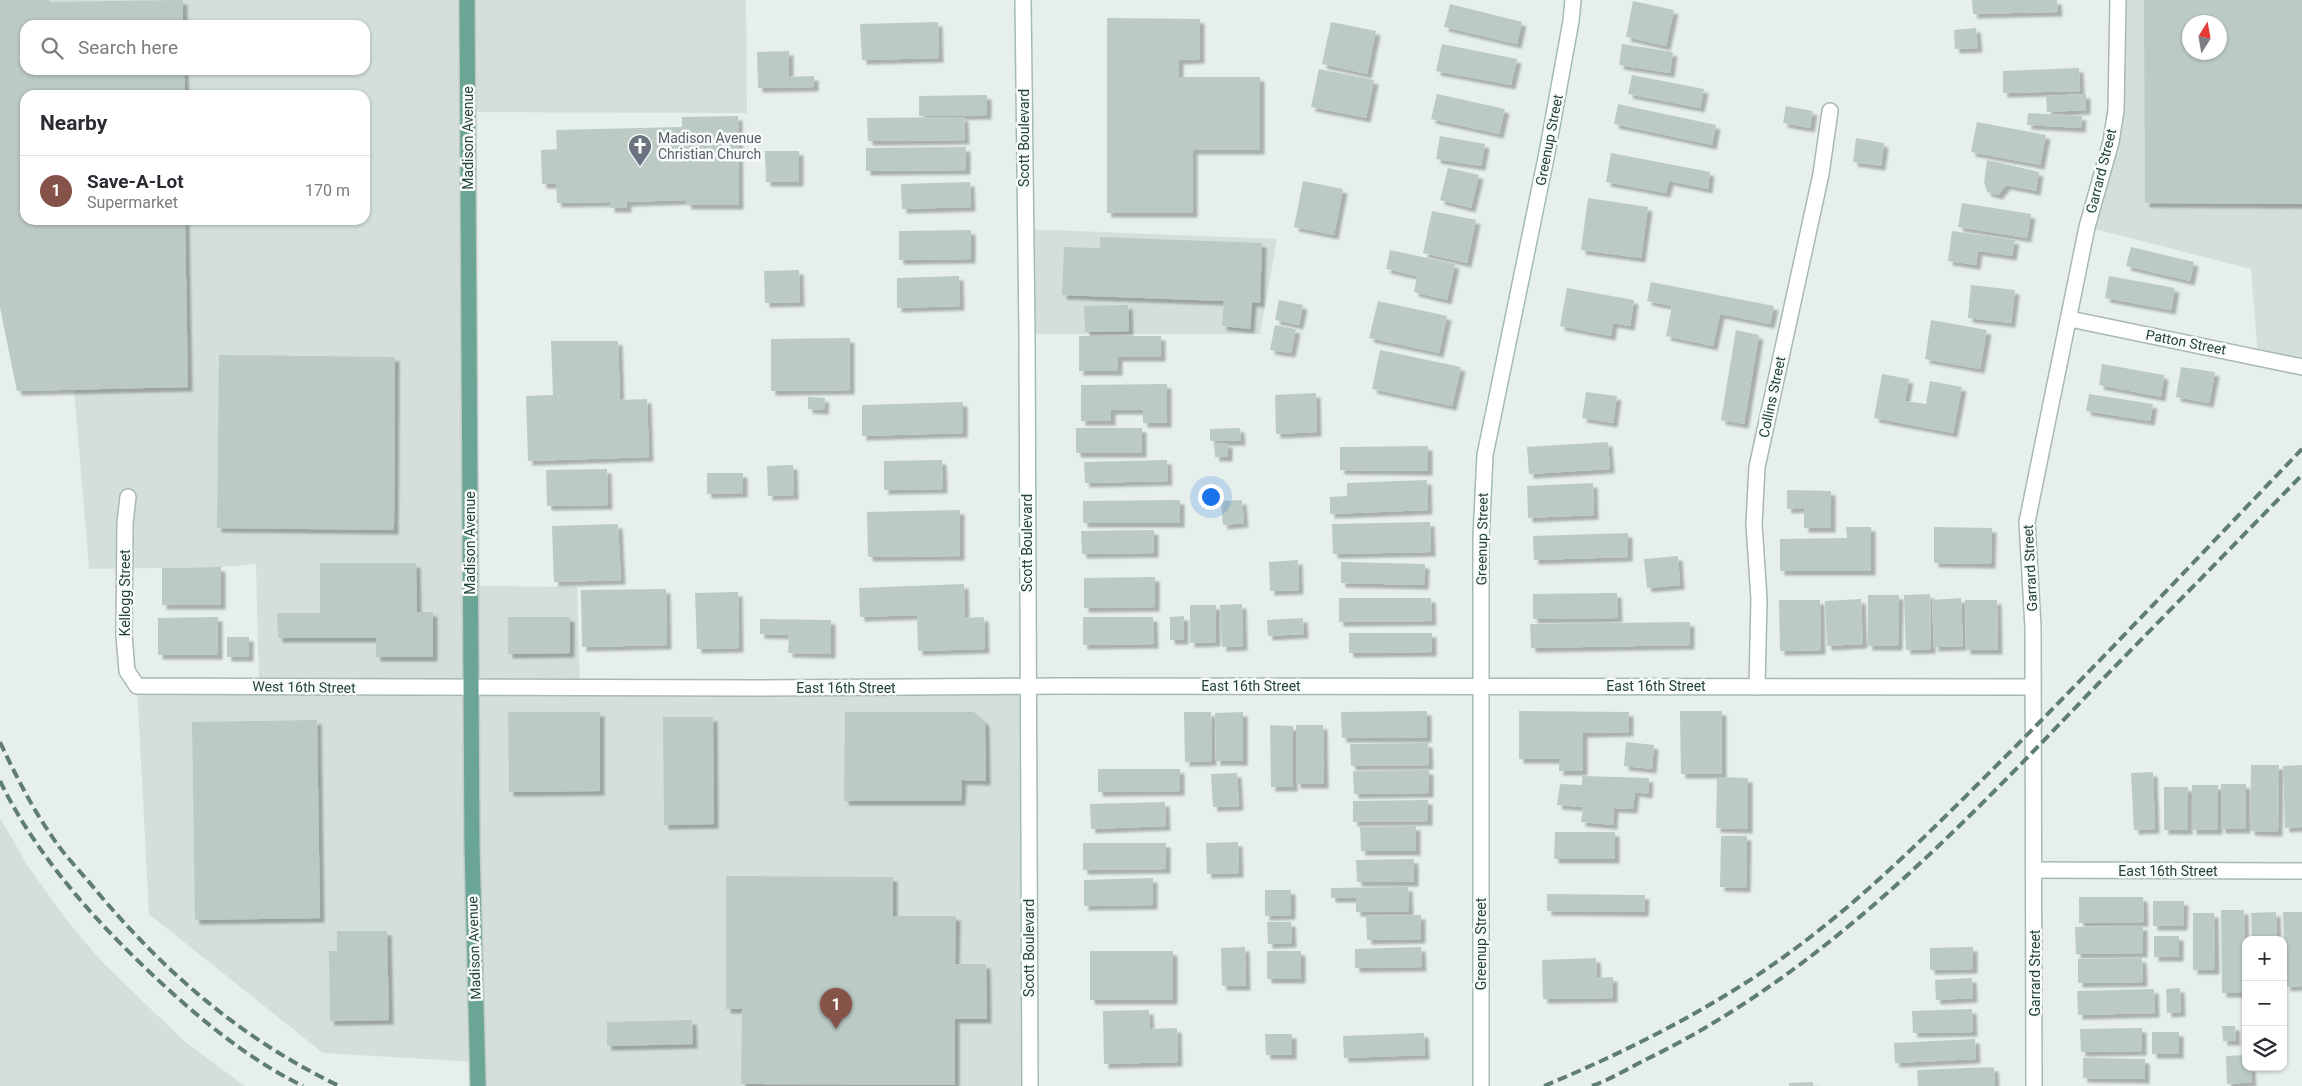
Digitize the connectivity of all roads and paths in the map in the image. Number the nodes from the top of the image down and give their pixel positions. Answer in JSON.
{"nodes":[{"id":1,"x":468,"y":0,"type":"edge"},
{"id":2,"x":1023,"y":0,"type":"edge"},
{"id":3,"x":1573,"y":0,"type":"edge"},
{"id":4,"x":2118,"y":0,"type":"edge"},
{"id":5,"x":1830,"y":111,"type":"dead end"},
{"id":6,"x":2070,"y":319,"type":"junction"},
{"id":7,"x":2302,"y":367,"type":"edge"},
{"id":8,"x":128,"y":497,"type":"dead end"},
{"id":9,"x":1481,"y":685,"type":"junction"},
{"id":10,"x":137,"y":686,"type":"joint"},
{"id":11,"x":470,"y":687,"type":"junction"},
{"id":12,"x":1028,"y":687,"type":"junction"},
{"id":13,"x":1757,"y":687,"type":"junction"},
{"id":14,"x":2032,"y":687,"type":"junction"},
{"id":15,"x":2035,"y":870,"type":"junction"},
{"id":16,"x":2302,"y":872,"type":"edge"},
{"id":17,"x":478,"y":1086,"type":"edge"},
{"id":18,"x":1030,"y":1086,"type":"edge"},
{"id":19,"x":1481,"y":1086,"type":"edge"},
{"id":20,"x":2034,"y":1086,"type":"edge"}],
"edges":[{"from":1,"to":11,"type":"main road","name":"Madison Avenue"},
{"from":2,"to":12,"type":"street","name":"Scott Boulevard"},
{"from":3,"to":9,"type":"street","name":"Greenup Street"},
{"from":4,"to":6,"type":"street","name":"Garrard Street"},
{"from":5,"to":13,"type":"street","name":"Collins Street"},
{"from":6,"to":7,"type":"street","name":"Patton Street"},
{"from":6,"to":14,"type":"street","name":"Garrard Street"},
{"from":8,"to":10,"type":"street","name":"Kellogg Street"},
{"from":9,"to":12,"type":"street","name":"East 16th Street"},
{"from":9,"to":13,"type":"street","name":"East 16th Street"},
{"from":9,"to":19,"type":"street","name":"Greenup Street"},
{"from":10,"to":11,"type":"street","name":"West 16th Street"},
{"from":11,"to":12,"type":"street","name":"East 16th Street"},
{"from":11,"to":17,"type":"main road","name":"Madison Avenue"},
{"from":12,"to":18,"type":"street","name":"Scott Boulevard"},
{"from":13,"to":14,"type":"street","name":"East 16th Street"},
{"from":14,"to":15,"type":"street","name":"Garrard Street"},
{"from":15,"to":16,"type":"street","name":"East 16th Street"},
{"from":15,"to":20,"type":"street","name":"Garrard Street"}]}
